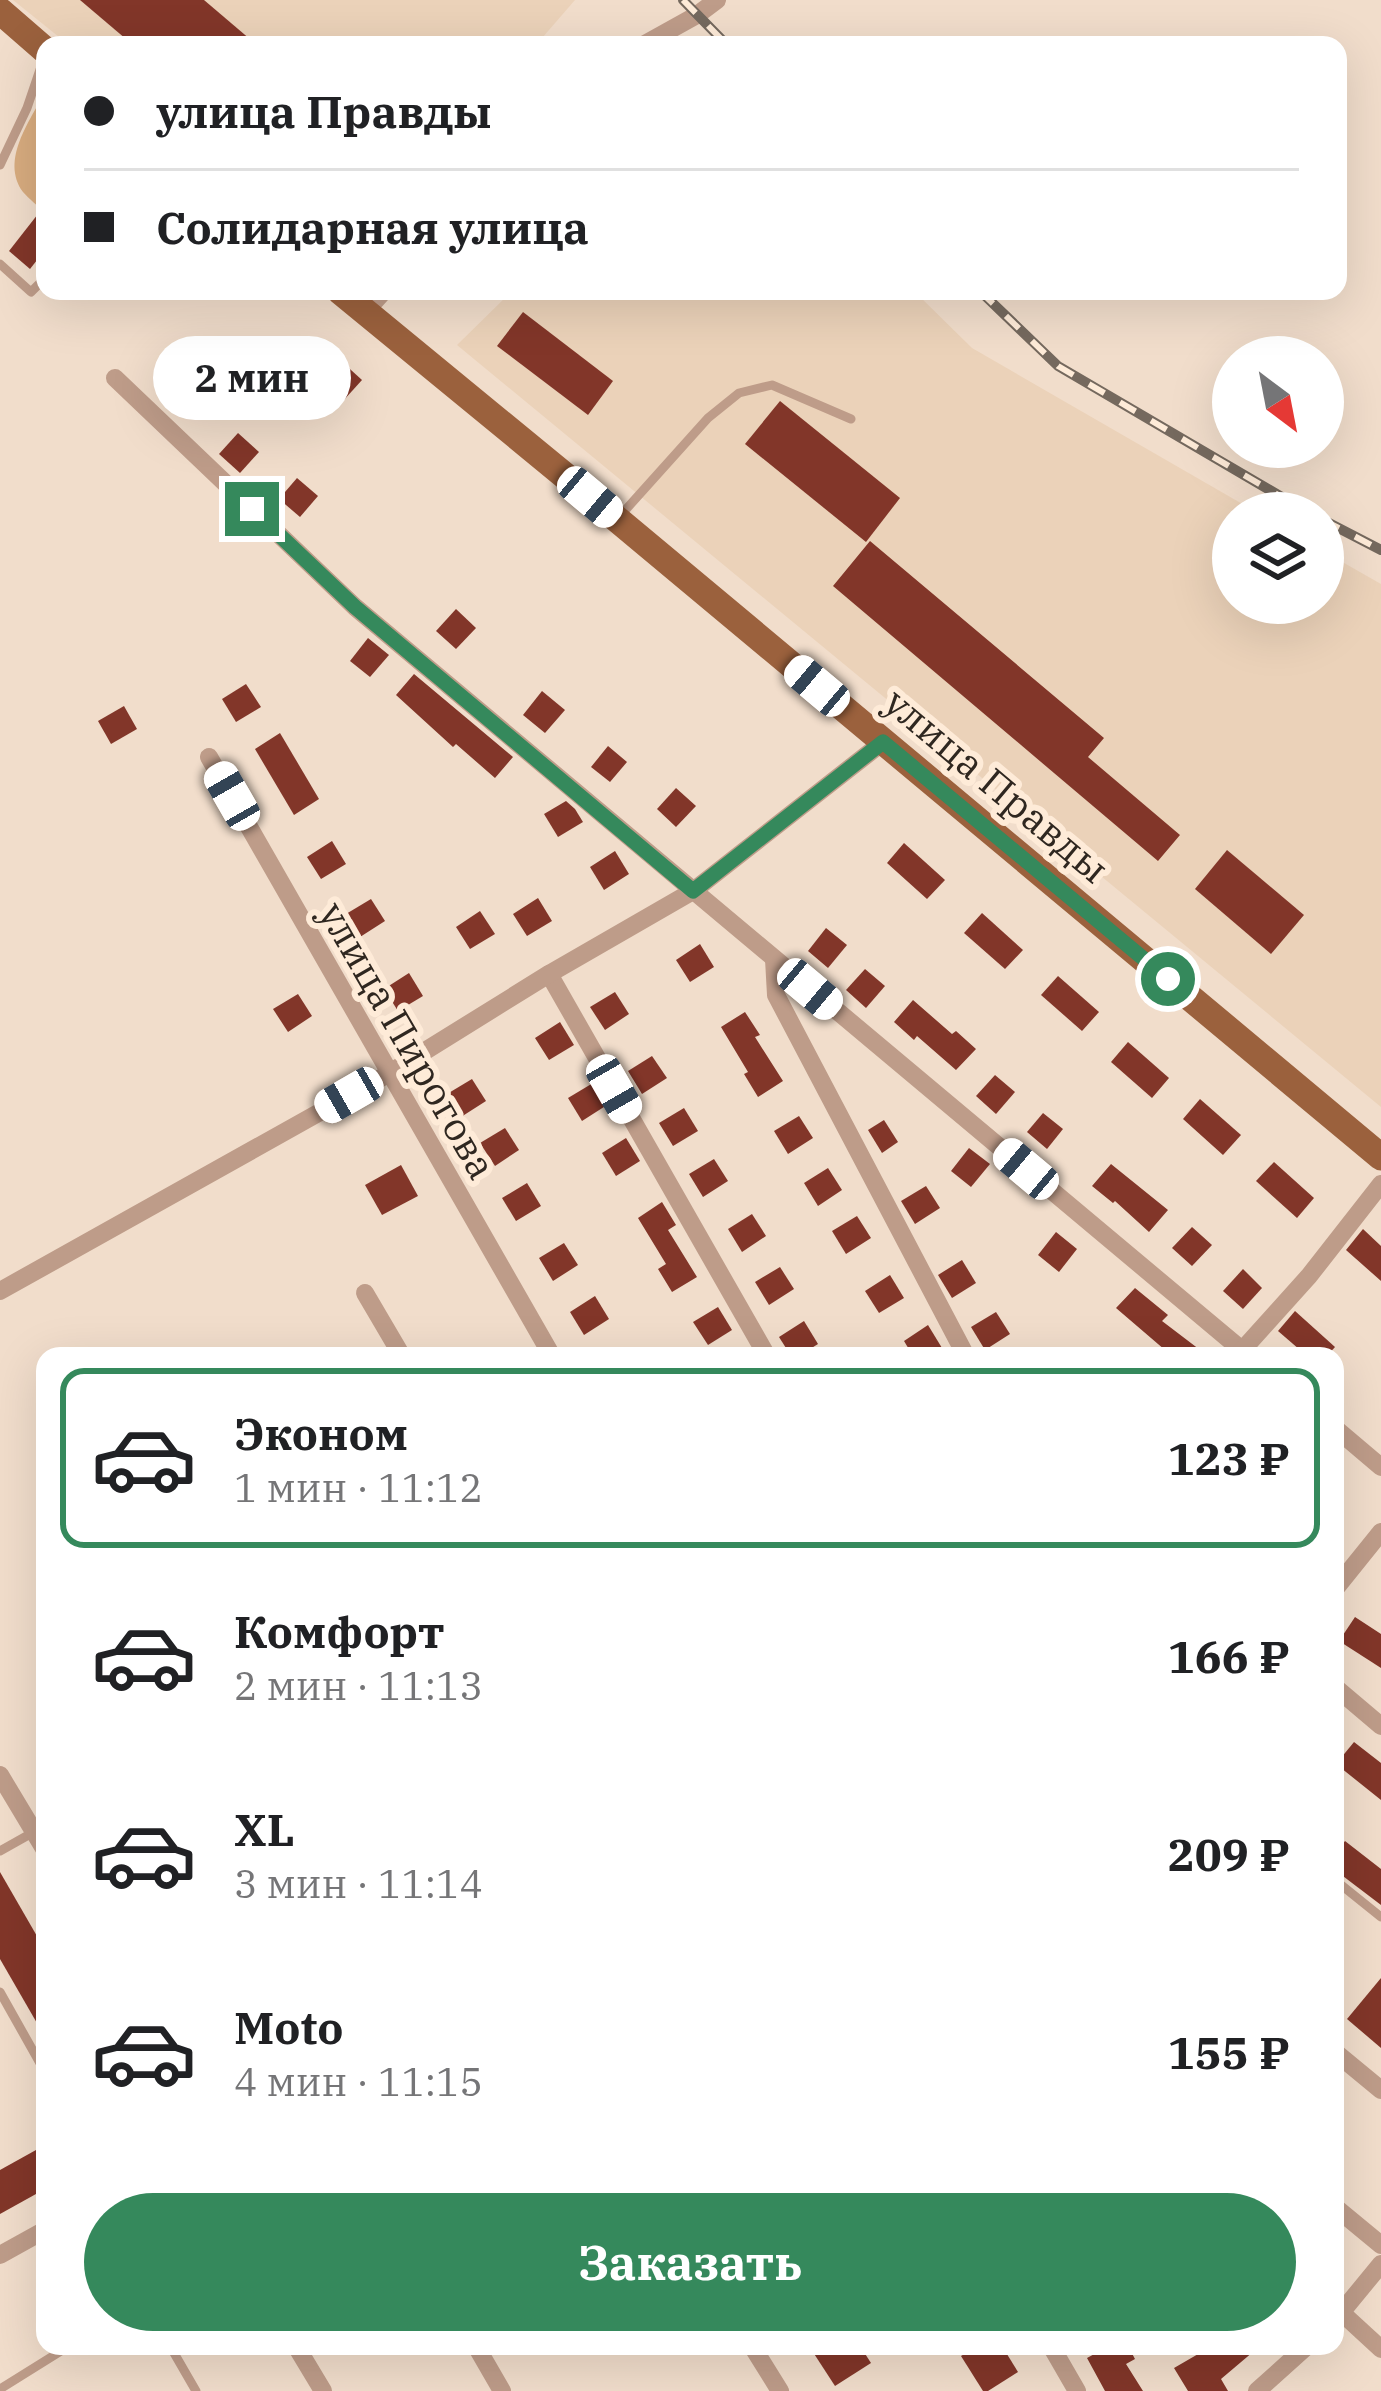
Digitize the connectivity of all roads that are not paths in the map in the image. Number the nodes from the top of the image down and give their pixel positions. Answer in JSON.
{"nodes":[{"id":1,"x":717,"y":0,"type":"edge"},
{"id":2,"x":0,"y":11,"type":"edge"},
{"id":3,"x":659,"y":36,"type":"edge"},
{"id":4,"x":36,"y":45,"type":"edge"},
{"id":5,"x":36,"y":80,"type":"edge"},
{"id":6,"x":0,"y":165,"type":"edge"},
{"id":7,"x":0,"y":264,"type":"edge"},
{"id":8,"x":36,"y":287,"type":"edge"},
{"id":9,"x":375,"y":302,"type":"edge"},
{"id":10,"x":115,"y":378,"type":"dead end"},
{"id":11,"x":851,"y":419,"type":"dead end"},
{"id":12,"x":617,"y":520,"type":"junction"},
{"id":13,"x":883,"y":742,"type":"junction"},
{"id":14,"x":209,"y":757,"type":"dead end"},
{"id":15,"x":693,"y":891,"type":"junction"},
{"id":16,"x":774,"y":959,"type":"junction"},
{"id":17,"x":549,"y":974,"type":"junction"},
{"id":18,"x":388,"y":1074,"type":"junction"},
{"id":19,"x":1381,"y":1157,"type":"edge"},
{"id":20,"x":1381,"y":1184,"type":"edge"},
{"id":21,"x":0,"y":1292,"type":"edge"},
{"id":22,"x":365,"y":1293,"type":"dead end"},
{"id":23,"x":397,"y":1347,"type":"edge"},
{"id":24,"x":546,"y":1347,"type":"edge"},
{"id":25,"x":762,"y":1347,"type":"edge"},
{"id":26,"x":961,"y":1347,"type":"edge"},
{"id":27,"x":1234,"y":1347,"type":"edge"},
{"id":28,"x":1248,"y":1347,"type":"edge"},
{"id":29,"x":1344,"y":1436,"type":"edge"},
{"id":30,"x":1381,"y":1467,"type":"edge"},
{"id":31,"x":1381,"y":1532,"type":"edge"},
{"id":32,"x":1344,"y":1578,"type":"edge"},
{"id":33,"x":1344,"y":1695,"type":"edge"},
{"id":34,"x":1381,"y":1726,"type":"edge"},
{"id":35,"x":0,"y":1775,"type":"edge"},
{"id":36,"x":36,"y":1825,"type":"edge"},
{"id":37,"x":36,"y":1827,"type":"edge"},
{"id":38,"x":0,"y":1851,"type":"edge"},
{"id":39,"x":1344,"y":1887,"type":"edge"},
{"id":40,"x":1381,"y":1917,"type":"edge"},
{"id":41,"x":0,"y":1992,"type":"edge"},
{"id":42,"x":36,"y":2056,"type":"edge"},
{"id":43,"x":1344,"y":2059,"type":"edge"},
{"id":44,"x":1381,"y":2090,"type":"edge"},
{"id":45,"x":1344,"y":2214,"type":"edge"},
{"id":46,"x":36,"y":2235,"type":"edge"},
{"id":47,"x":1381,"y":2245,"type":"edge"},
{"id":48,"x":0,"y":2255,"type":"edge"},
{"id":49,"x":1381,"y":2264,"type":"edge"},
{"id":50,"x":1344,"y":2311,"type":"edge"},
{"id":51,"x":1344,"y":2321,"type":"edge"},
{"id":52,"x":1381,"y":2349,"type":"edge"},
{"id":53,"x":55,"y":2355,"type":"edge"},
{"id":54,"x":175,"y":2355,"type":"edge"},
{"id":55,"x":301,"y":2355,"type":"edge"},
{"id":56,"x":481,"y":2355,"type":"edge"},
{"id":57,"x":758,"y":2355,"type":"edge"},
{"id":58,"x":1056,"y":2355,"type":"edge"},
{"id":59,"x":1296,"y":2355,"type":"edge"},
{"id":60,"x":0,"y":2389,"type":"edge"},
{"id":61,"x":196,"y":2391,"type":"edge"},
{"id":62,"x":323,"y":2391,"type":"edge"},
{"id":63,"x":502,"y":2391,"type":"edge"},
{"id":64,"x":780,"y":2391,"type":"edge"},
{"id":65,"x":1077,"y":2391,"type":"edge"},
{"id":66,"x":1257,"y":2391,"type":"edge"}],
"edges":[{"from":1,"to":3,"type":"street"},
{"from":2,"to":4,"type":"main road"},
{"from":5,"to":6,"type":"lane"},
{"from":7,"to":8,"type":"lane"},
{"from":9,"to":12,"type":"main road","name":"улица Правды"},
{"from":10,"to":15,"type":"street"},
{"from":11,"to":12,"type":"lane"},
{"from":12,"to":13,"type":"main road","name":"улица Правды"},
{"from":13,"to":15,"type":"street"},
{"from":13,"to":19,"type":"main road","name":"улица Правды"},
{"from":14,"to":18,"type":"street","name":"улица Пирогова"},
{"from":15,"to":16,"type":"street"},
{"from":15,"to":17,"type":"street"},
{"from":16,"to":26,"type":"street"},
{"from":16,"to":27,"type":"street"},
{"from":17,"to":18,"type":"street"},
{"from":17,"to":25,"type":"street"},
{"from":18,"to":21,"type":"street"},
{"from":18,"to":24,"type":"street","name":"улица Пирогова"},
{"from":20,"to":28,"type":"street"},
{"from":22,"to":23,"type":"street"},
{"from":29,"to":30,"type":"street"},
{"from":31,"to":32,"type":"street"},
{"from":33,"to":34,"type":"street"},
{"from":35,"to":36,"type":"street"},
{"from":37,"to":38,"type":"lane"},
{"from":39,"to":40,"type":"lane"},
{"from":41,"to":42,"type":"lane"},
{"from":43,"to":44,"type":"street"},
{"from":45,"to":47,"type":"street"},
{"from":46,"to":48,"type":"street"},
{"from":49,"to":50,"type":"street"},
{"from":51,"to":52,"type":"street"},
{"from":53,"to":60,"type":"lane"},
{"from":54,"to":61,"type":"lane"},
{"from":55,"to":62,"type":"street"},
{"from":56,"to":63,"type":"street"},
{"from":57,"to":64,"type":"street"},
{"from":58,"to":65,"type":"street"},
{"from":59,"to":66,"type":"street"}]}
